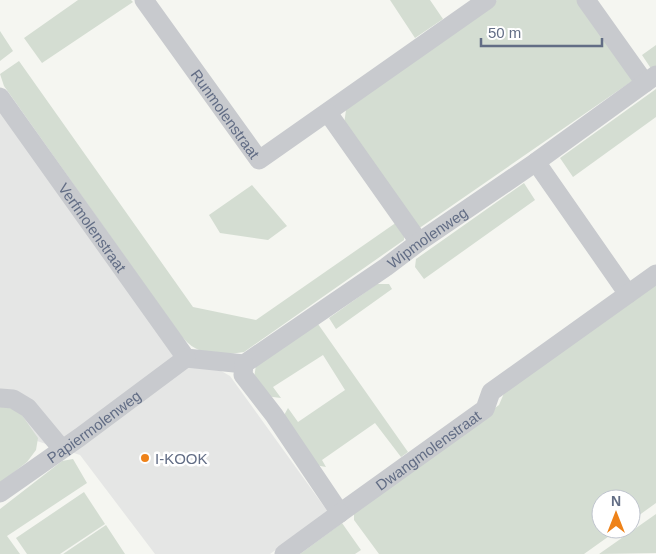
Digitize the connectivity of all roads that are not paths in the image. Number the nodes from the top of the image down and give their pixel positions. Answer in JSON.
{"nodes":[{"id":1,"x":144,"y":0,"type":"edge"},
{"id":2,"x":487,"y":0,"type":"edge"},
{"id":3,"x":586,"y":0,"type":"edge"},
{"id":4,"x":650,"y":79,"type":"edge"},
{"id":5,"x":0,"y":97,"type":"edge"},
{"id":6,"x":328,"y":113,"type":"junction"},
{"id":7,"x":536,"y":162,"type":"junction"},
{"id":8,"x":419,"y":242,"type":"junction"},
{"id":9,"x":656,"y":274,"type":"edge"},
{"id":10,"x":628,"y":294,"type":"junction"},
{"id":11,"x":186,"y":358,"type":"junction"},
{"id":12,"x":244,"y":364,"type":"junction"},
{"id":13,"x":0,"y":398,"type":"edge"},
{"id":14,"x":62,"y":449,"type":"junction"},
{"id":15,"x":0,"y":493,"type":"edge"},
{"id":16,"x":340,"y":514,"type":"junction"},
{"id":17,"x":284,"y":554,"type":"edge"}],
"edges":[{"from":1,"to":6,"type":"street","name":"Runmolenstraat"},
{"from":2,"to":6,"type":"street","name":"Runmolenstraat"},
{"from":3,"to":4,"type":"street"},
{"from":4,"to":7,"type":"street","name":"Wipmolenweg"},
{"from":5,"to":11,"type":"street","name":"Verfmolenstraat"},
{"from":6,"to":8,"type":"street"},
{"from":7,"to":8,"type":"street","name":"Wipmolenweg"},
{"from":7,"to":10,"type":"street"},
{"from":8,"to":12,"type":"street","name":"Wipmolenweg"},
{"from":9,"to":10,"type":"street","name":"Dwangmolenstraat"},
{"from":10,"to":16,"type":"street","name":"Dwangmolenstraat"},
{"from":11,"to":12,"type":"street"},
{"from":11,"to":14,"type":"street","name":"Papiermolenweg"},
{"from":12,"to":16,"type":"street"},
{"from":13,"to":14,"type":"street"},
{"from":14,"to":15,"type":"street","name":"Papiermolenweg"},
{"from":16,"to":17,"type":"street","name":"Dwangmolenstraat"}]}
